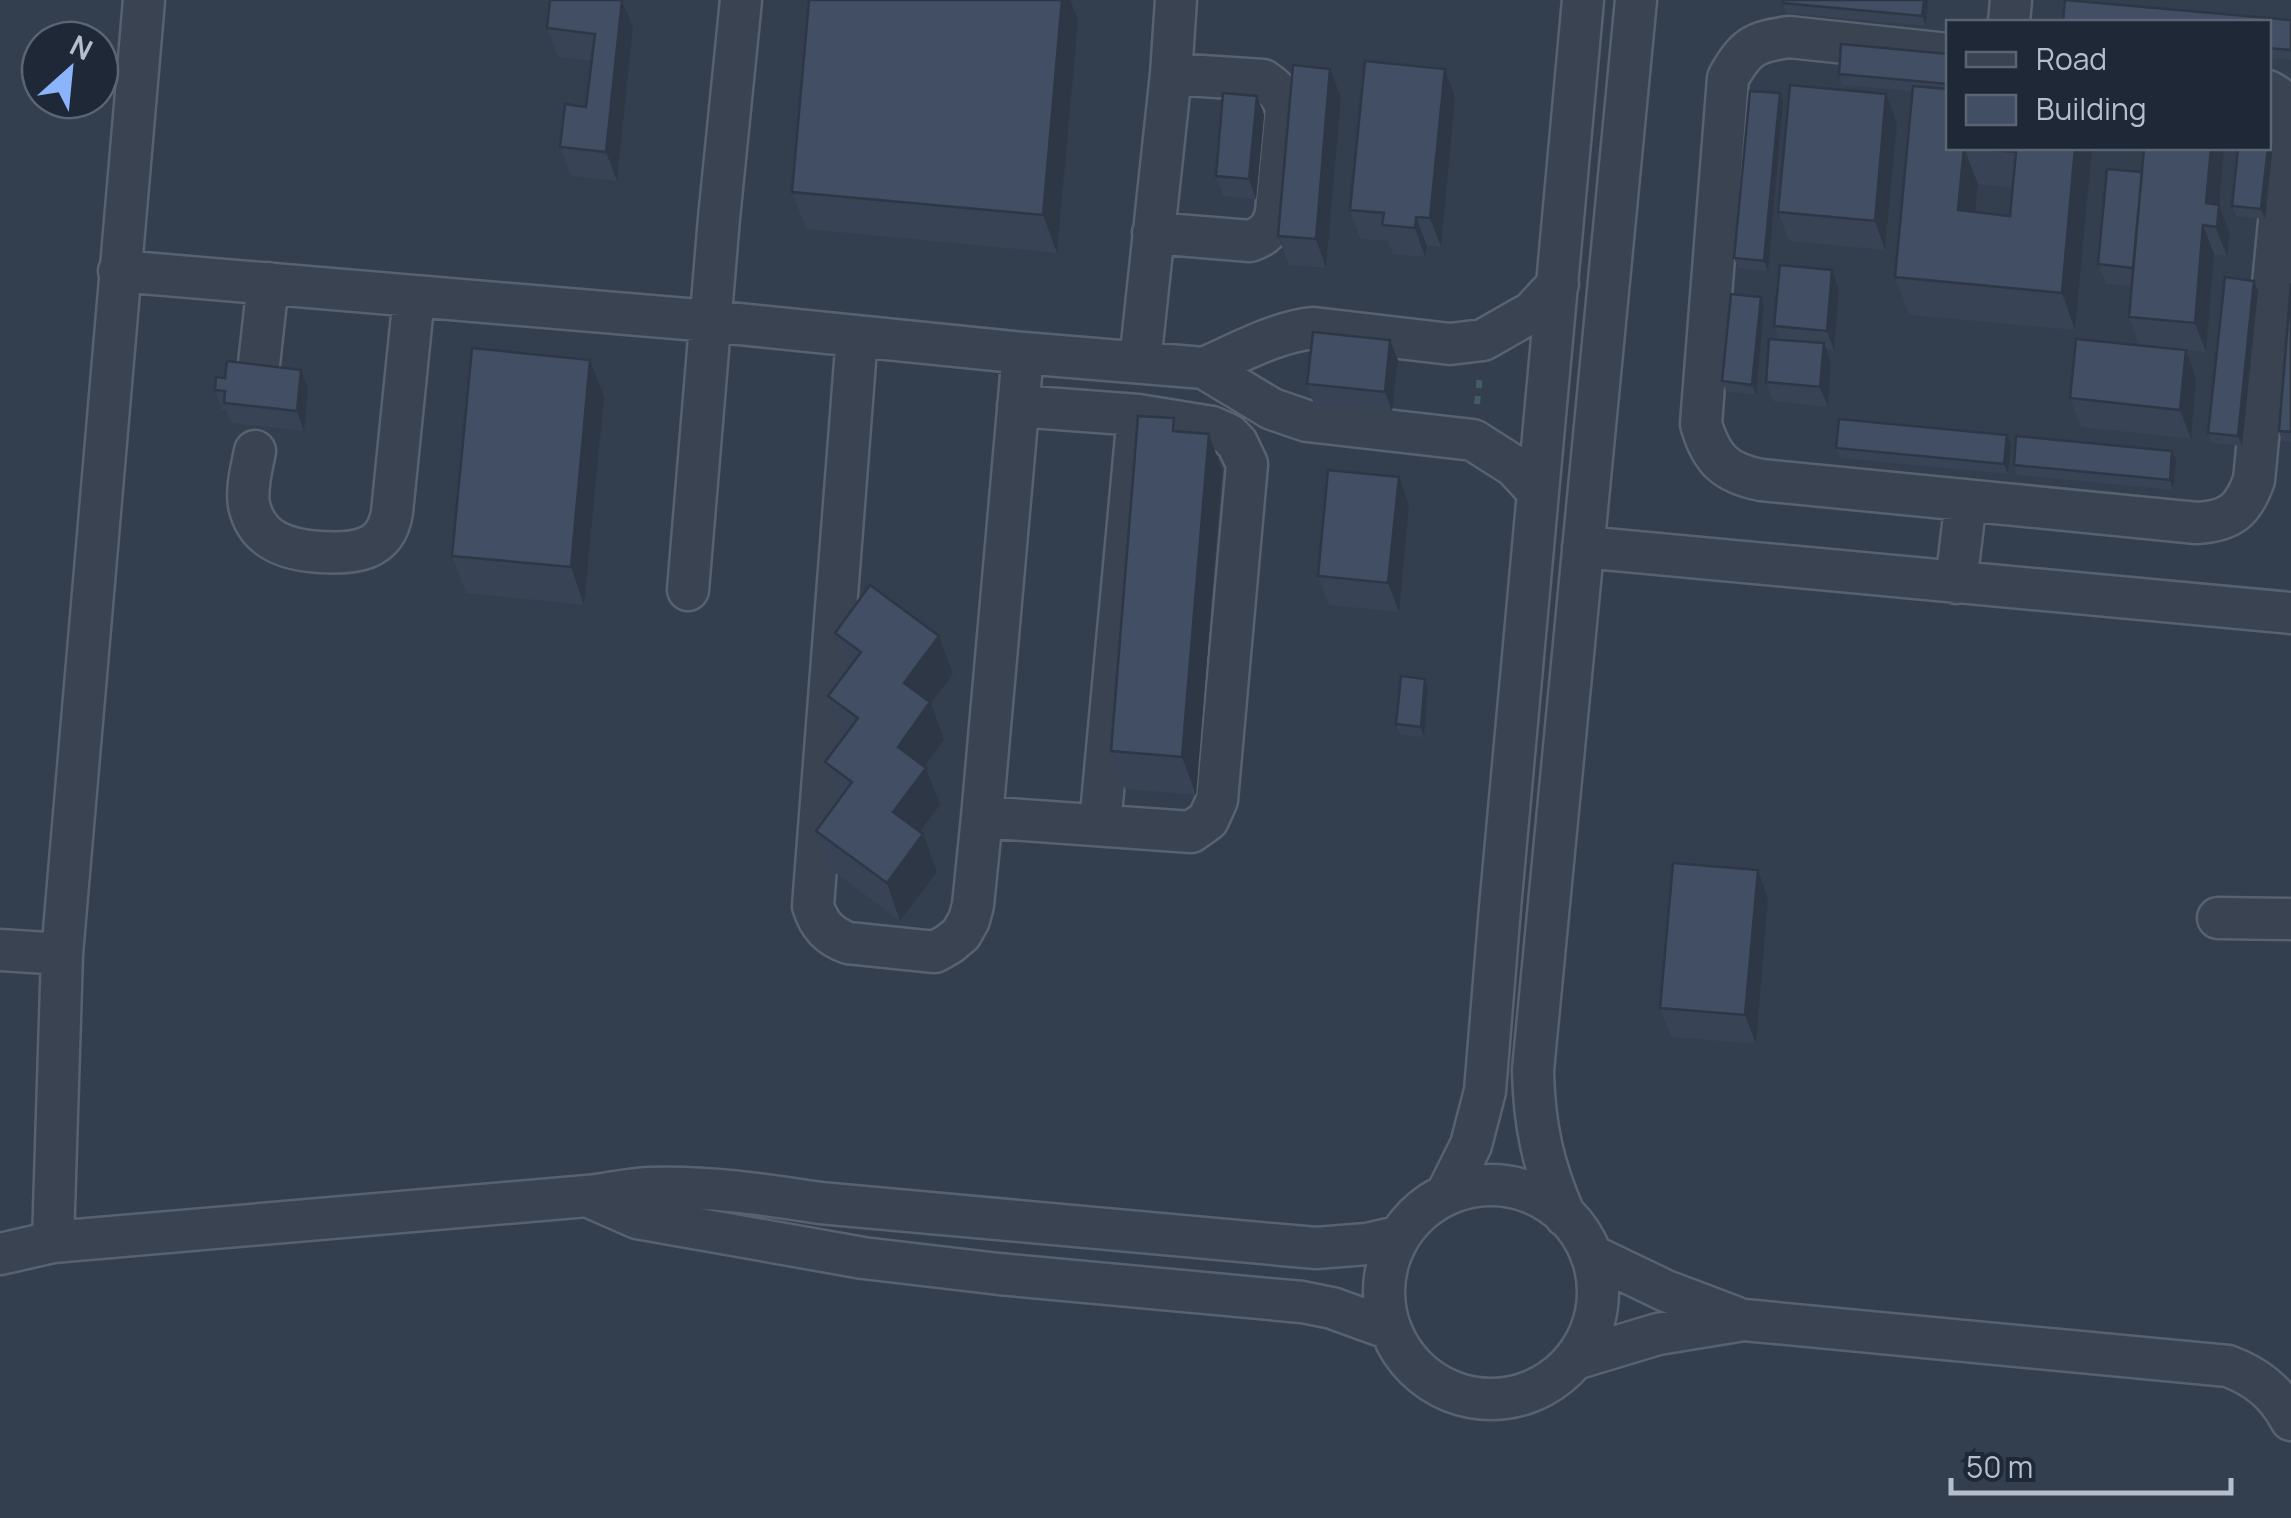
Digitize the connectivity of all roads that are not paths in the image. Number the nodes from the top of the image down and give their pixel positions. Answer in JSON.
{"nodes":[{"id":1,"x":144,"y":0,"type":"edge"},
{"id":2,"x":741,"y":0,"type":"edge"},
{"id":3,"x":1176,"y":0,"type":"edge"},
{"id":4,"x":1583,"y":0,"type":"edge"},
{"id":5,"x":1636,"y":0,"type":"edge"},
{"id":6,"x":1946,"y":54,"type":"edge"},
{"id":7,"x":1171,"y":74,"type":"junction"},
{"id":8,"x":2271,"y":93,"type":"edge"},
{"id":9,"x":1153,"y":234,"type":"junction"},
{"id":10,"x":119,"y":270,"type":"junction"},
{"id":11,"x":268,"y":283,"type":"junction"},
{"id":12,"x":1558,"y":284,"type":"junction"},
{"id":13,"x":414,"y":296,"type":"junction"},
{"id":14,"x":710,"y":321,"type":"junction"},
{"id":15,"x":857,"y":336,"type":"junction"},
{"id":16,"x":1023,"y":353,"type":"junction"},
{"id":17,"x":1140,"y":362,"type":"junction"},
{"id":18,"x":259,"y":364,"type":"edge"},
{"id":19,"x":1204,"y":368,"type":"junction"},
{"id":20,"x":1018,"y":406,"type":"junction"},
{"id":21,"x":1138,"y":415,"type":"junction"},
{"id":22,"x":255,"y":451,"type":"dead end"},
{"id":23,"x":1538,"y":492,"type":"junction"},
{"id":24,"x":1966,"y":500,"type":"junction"},
{"id":25,"x":1583,"y":547,"type":"junction"},
{"id":26,"x":1956,"y":583,"type":"junction"},
{"id":27,"x":688,"y":590,"type":"dead end"},
{"id":28,"x":2291,"y":613,"type":"edge"},
{"id":29,"x":982,"y":817,"type":"junction"},
{"id":30,"x":1100,"y":825,"type":"junction"},
{"id":31,"x":2218,"y":918,"type":"dead end"},
{"id":32,"x":2291,"y":920,"type":"edge"},
{"id":33,"x":0,"y":950,"type":"edge"},
{"id":34,"x":62,"y":954,"type":"junction"},
{"id":35,"x":1446,"y":1194,"type":"junction"},
{"id":36,"x":587,"y":1196,"type":"junction"},
{"id":37,"x":1565,"y":1216,"type":"junction"},
{"id":38,"x":1398,"y":1237,"type":"junction"},
{"id":39,"x":53,"y":1242,"type":"junction"},
{"id":40,"x":0,"y":1254,"type":"edge"},
{"id":41,"x":1592,"y":1256,"type":"junction"},
{"id":42,"x":1744,"y":1320,"type":"junction"},
{"id":43,"x":1390,"y":1329,"type":"junction"},
{"id":44,"x":1576,"y":1359,"type":"junction"},
{"id":45,"x":2291,"y":1420,"type":"edge"}],
"edges":[{"from":1,"to":10,"type":"street"},
{"from":2,"to":14,"type":"street"},
{"from":3,"to":7,"type":"street"},
{"from":4,"to":12,"type":"street"},
{"from":5,"to":25,"type":"street"},
{"from":6,"to":24,"type":"street"},
{"from":7,"to":9,"type":"street"},
{"from":7,"to":9,"type":"street"},
{"from":8,"to":24,"type":"street"},
{"from":9,"to":17,"type":"street"},
{"from":10,"to":11,"type":"street"},
{"from":10,"to":34,"type":"street"},
{"from":11,"to":13,"type":"street"},
{"from":11,"to":18,"type":"street"},
{"from":12,"to":19,"type":"street"},
{"from":12,"to":23,"type":"street"},
{"from":13,"to":14,"type":"street"},
{"from":13,"to":22,"type":"street"},
{"from":14,"to":15,"type":"street"},
{"from":14,"to":27,"type":"street"},
{"from":15,"to":16,"type":"street"},
{"from":15,"to":29,"type":"street"},
{"from":16,"to":17,"type":"street"},
{"from":16,"to":20,"type":"street"},
{"from":17,"to":19,"type":"street"},
{"from":19,"to":23,"type":"street"},
{"from":20,"to":21,"type":"street"},
{"from":20,"to":29,"type":"street"},
{"from":21,"to":30,"type":"street"},
{"from":21,"to":30,"type":"street"},
{"from":23,"to":35,"type":"street"},
{"from":24,"to":26,"type":"street"},
{"from":25,"to":26,"type":"street"},
{"from":25,"to":37,"type":"street"},
{"from":26,"to":28,"type":"street"},
{"from":29,"to":30,"type":"street"},
{"from":31,"to":32,"type":"street"},
{"from":33,"to":34,"type":"street"},
{"from":34,"to":39,"type":"street"},
{"from":35,"to":37,"type":"street"},
{"from":35,"to":38,"type":"street"},
{"from":36,"to":38,"type":"street"},
{"from":36,"to":39,"type":"street"},
{"from":36,"to":43,"type":"street"},
{"from":37,"to":41,"type":"street"},
{"from":38,"to":43,"type":"street"},
{"from":39,"to":40,"type":"street"},
{"from":41,"to":42,"type":"street"},
{"from":41,"to":44,"type":"street"},
{"from":42,"to":44,"type":"street"},
{"from":42,"to":45,"type":"street"},
{"from":43,"to":44,"type":"street"}]}
